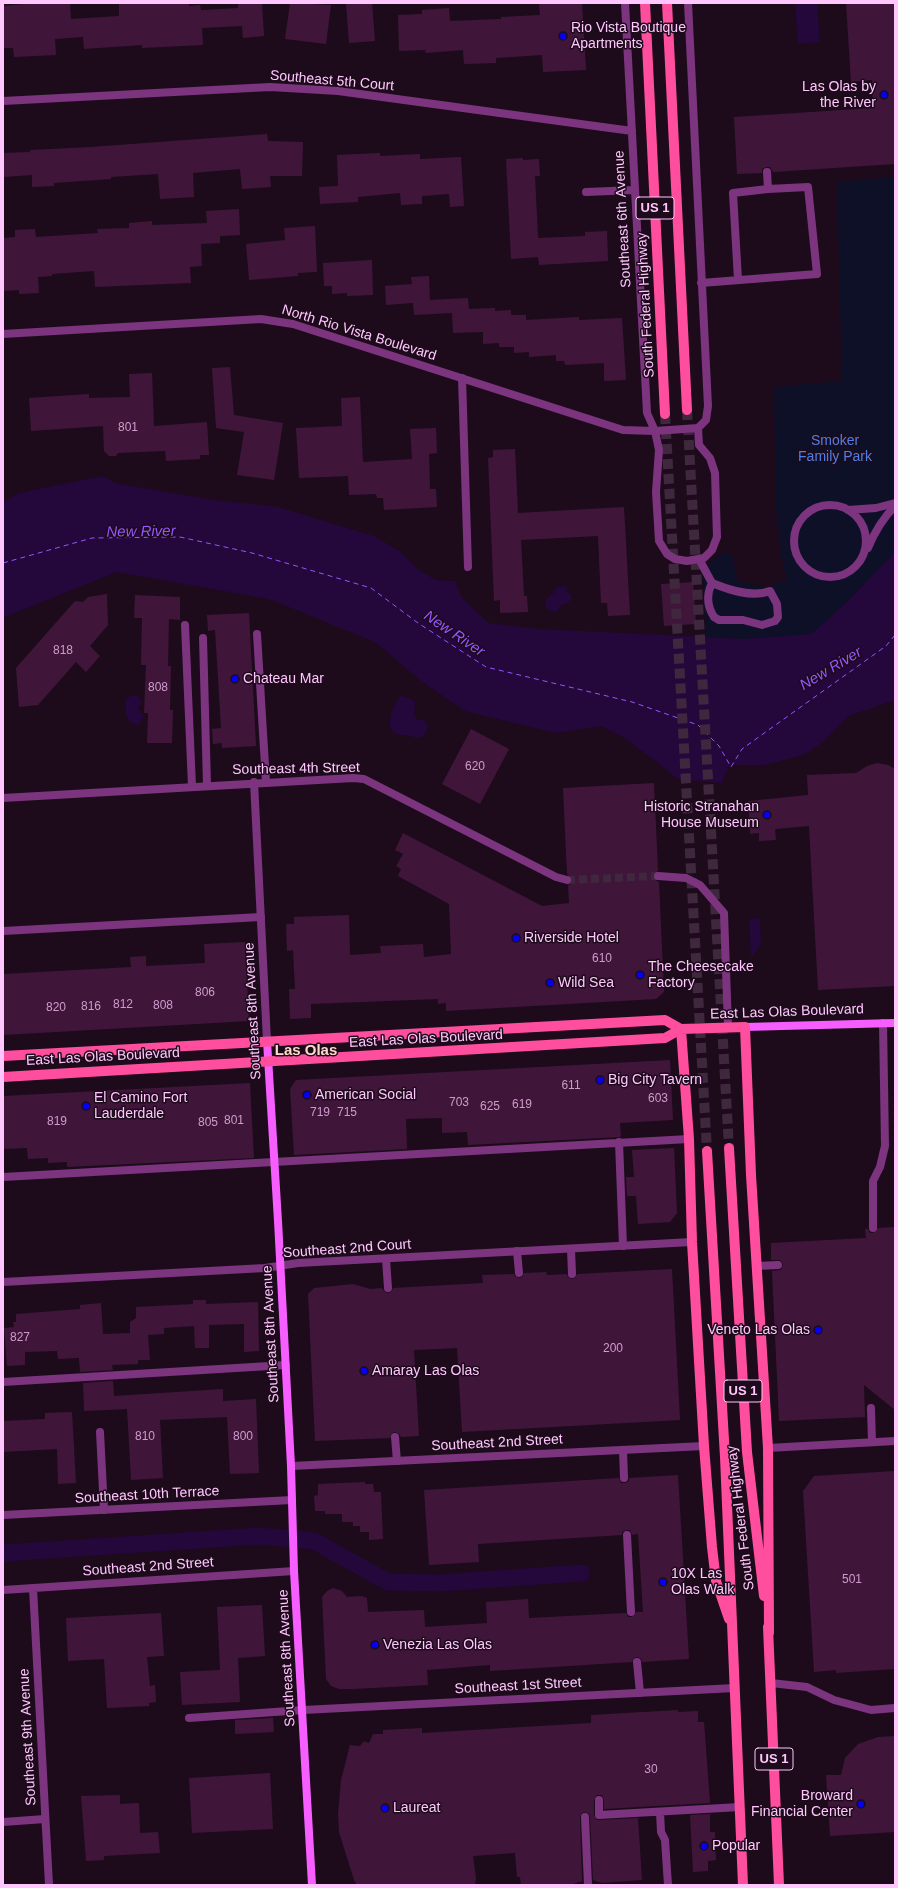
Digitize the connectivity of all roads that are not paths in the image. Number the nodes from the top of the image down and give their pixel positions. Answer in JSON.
{"nodes":[{"id":1,"x":625,"y":3,"type":"edge"},
{"id":2,"x":646,"y":3,"type":"edge"},
{"id":3,"x":667,"y":3,"type":"edge"},
{"id":4,"x":688,"y":3,"type":"edge"},
{"id":5,"x":3,"y":101,"type":"edge"},
{"id":6,"x":632,"y":131,"type":"junction"},
{"id":7,"x":767,"y":172,"type":"dead end"},
{"id":8,"x":768,"y":189,"type":"junction"},
{"id":9,"x":635,"y":190,"type":"junction"},
{"id":10,"x":586,"y":192,"type":"dead end"},
{"id":11,"x":738,"y":280,"type":"junction"},
{"id":12,"x":701,"y":283,"type":"junction"},
{"id":13,"x":3,"y":334,"type":"edge"},
{"id":14,"x":462,"y":378,"type":"junction"},
{"id":15,"x":687,"y":410,"type":"tunnel mouth"},
{"id":16,"x":665,"y":414,"type":"tunnel mouth"},
{"id":17,"x":698,"y":428,"type":"junction"},
{"id":18,"x":655,"y":431,"type":"junction"},
{"id":19,"x":895,"y":505,"type":"edge"},
{"id":20,"x":847,"y":510,"type":"junction"},
{"id":21,"x":866,"y":552,"type":"junction"},
{"id":22,"x":699,"y":559,"type":"junction"},
{"id":23,"x":468,"y":567,"type":"dead end"},
{"id":24,"x":712,"y":583,"type":"junction"},
{"id":25,"x":185,"y":625,"type":"dead end"},
{"id":26,"x":257,"y":634,"type":"dead end"},
{"id":27,"x":203,"y":638,"type":"dead end"},
{"id":28,"x":254,"y":782,"type":"junction"},
{"id":29,"x":266,"y":782,"type":"junction"},
{"id":30,"x":208,"y":785,"type":"junction"},
{"id":31,"x":192,"y":786,"type":"junction"},
{"id":32,"x":3,"y":798,"type":"edge"},
{"id":33,"x":658,"y":876,"type":"tunnel mouth"},
{"id":34,"x":567,"y":880,"type":"tunnel mouth"},
{"id":35,"x":261,"y":917,"type":"junction"},
{"id":36,"x":3,"y":930,"type":"edge"},
{"id":37,"x":883,"y":1023,"type":"junction"},
{"id":38,"x":895,"y":1023,"type":"edge"},
{"id":39,"x":728,"y":1027,"type":"junction"},
{"id":40,"x":745,"y":1027,"type":"junction"},
{"id":41,"x":681,"y":1029,"type":"junction"},
{"id":42,"x":267,"y":1041,"type":"junction"},
{"id":43,"x":3,"y":1056,"type":"edge"},
{"id":44,"x":268,"y":1062,"type":"junction"},
{"id":45,"x":3,"y":1077,"type":"edge"},
{"id":46,"x":689,"y":1139,"type":"junction"},
{"id":47,"x":619,"y":1142,"type":"junction"},
{"id":48,"x":729,"y":1148,"type":"tunnel mouth"},
{"id":49,"x":707,"y":1151,"type":"tunnel mouth"},
{"id":50,"x":274,"y":1162,"type":"junction"},
{"id":51,"x":3,"y":1177,"type":"edge"},
{"id":52,"x":873,"y":1228,"type":"dead end"},
{"id":53,"x":692,"y":1242,"type":"junction"},
{"id":54,"x":623,"y":1246,"type":"junction"},
{"id":55,"x":571,"y":1249,"type":"junction"},
{"id":56,"x":517,"y":1251,"type":"junction"},
{"id":57,"x":386,"y":1259,"type":"junction"},
{"id":58,"x":778,"y":1265,"type":"dead end"},
{"id":59,"x":280,"y":1266,"type":"junction"},
{"id":60,"x":756,"y":1266,"type":"junction"},
{"id":61,"x":518,"y":1273,"type":"dead end"},
{"id":62,"x":572,"y":1274,"type":"dead end"},
{"id":63,"x":3,"y":1282,"type":"edge"},
{"id":64,"x":388,"y":1288,"type":"dead end"},
{"id":65,"x":286,"y":1365,"type":"junction"},
{"id":66,"x":3,"y":1382,"type":"edge"},
{"id":67,"x":871,"y":1408,"type":"dead end"},
{"id":68,"x":100,"y":1432,"type":"dead end"},
{"id":69,"x":396,"y":1438,"type":"dead end"},
{"id":70,"x":895,"y":1441,"type":"edge"},
{"id":71,"x":872,"y":1442,"type":"junction"},
{"id":72,"x":704,"y":1446,"type":"junction"},
{"id":73,"x":768,"y":1448,"type":"junction"},
{"id":74,"x":623,"y":1450,"type":"junction"},
{"id":75,"x":397,"y":1461,"type":"junction"},
{"id":76,"x":291,"y":1466,"type":"junction"},
{"id":77,"x":624,"y":1478,"type":"dead end"},
{"id":78,"x":292,"y":1500,"type":"junction"},
{"id":79,"x":104,"y":1510,"type":"junction"},
{"id":80,"x":3,"y":1515,"type":"edge"},
{"id":81,"x":627,"y":1535,"type":"dead end"},
{"id":82,"x":294,"y":1571,"type":"junction"},
{"id":83,"x":33,"y":1588,"type":"junction"},
{"id":84,"x":3,"y":1590,"type":"edge"},
{"id":85,"x":631,"y":1612,"type":"dead end"},
{"id":86,"x":733,"y":1630,"type":"junction"},
{"id":87,"x":769,"y":1633,"type":"junction"},
{"id":88,"x":636,"y":1662,"type":"dead end"},
{"id":89,"x":771,"y":1683,"type":"junction"},
{"id":90,"x":735,"y":1688,"type":"junction"},
{"id":91,"x":640,"y":1693,"type":"junction"},
{"id":92,"x":895,"y":1708,"type":"edge"},
{"id":93,"x":303,"y":1710,"type":"junction"},
{"id":94,"x":189,"y":1718,"type":"dead end"},
{"id":95,"x":599,"y":1800,"type":"dead end"},
{"id":96,"x":740,"y":1807,"type":"junction"},
{"id":97,"x":660,"y":1812,"type":"junction"},
{"id":98,"x":585,"y":1817,"type":"dead end"},
{"id":99,"x":45,"y":1819,"type":"junction"},
{"id":100,"x":3,"y":1822,"type":"edge"},
{"id":101,"x":48,"y":1885,"type":"edge"},
{"id":102,"x":312,"y":1885,"type":"edge"},
{"id":103,"x":588,"y":1885,"type":"edge"},
{"id":104,"x":668,"y":1885,"type":"edge"},
{"id":105,"x":743,"y":1885,"type":"edge"},
{"id":106,"x":780,"y":1885,"type":"edge"}],
"edges":[{"from":1,"to":6,"type":"street","name":"Southeast 6th Avenue"},
{"from":2,"to":16,"type":"main road","name":"South Federal Highway","number":"US 1"},
{"from":3,"to":15,"type":"main road","number":"US 1"},
{"from":4,"to":12,"type":"street"},
{"from":5,"to":6,"type":"street","name":"Southeast 5th Court"},
{"from":6,"to":9,"type":"street","name":"Southeast 6th Avenue"},
{"from":7,"to":8,"type":"street"},
{"from":8,"to":11,"type":"street"},
{"from":8,"to":11,"type":"street"},
{"from":9,"to":10,"type":"street"},
{"from":9,"to":18,"type":"street","name":"Southeast 6th Avenue"},
{"from":11,"to":12,"type":"street"},
{"from":12,"to":17,"type":"street"},
{"from":13,"to":14,"type":"street","name":"North Rio Vista Boulevard"},
{"from":14,"to":18,"type":"street","name":"North Rio Vista Boulevard"},
{"from":14,"to":23,"type":"street"},
{"from":17,"to":18,"type":"street","name":"North Rio Vista Boulevard"},
{"from":17,"to":22,"type":"street"},
{"from":18,"to":22,"type":"street","name":"Southeast 6th Avenue"},
{"from":19,"to":20,"type":"street"},
{"from":19,"to":21,"type":"street"},
{"from":20,"to":21,"type":"street"},
{"from":20,"to":21,"type":"street"},
{"from":22,"to":24,"type":"street"},
{"from":24,"to":24,"type":"street"},
{"from":25,"to":31,"type":"street"},
{"from":26,"to":29,"type":"street"},
{"from":27,"to":30,"type":"street"},
{"from":28,"to":29,"type":"street","name":"Southeast 4th Street"},
{"from":28,"to":30,"type":"street","name":"Southeast 4th Street"},
{"from":28,"to":35,"type":"street","name":"Southeast 8th Avenue"},
{"from":29,"to":34,"type":"street","name":"Southeast 4th Street"},
{"from":30,"to":31,"type":"street","name":"Southeast 4th Street"},
{"from":31,"to":32,"type":"street","name":"Southeast 4th Street"},
{"from":33,"to":39,"type":"street"},
{"from":35,"to":36,"type":"street"},
{"from":35,"to":42,"type":"street","name":"Southeast 8th Avenue"},
{"from":37,"to":38,"type":"main road","name":"East Las Olas Boulevard"},
{"from":37,"to":40,"type":"main road","name":"East Las Olas Boulevard"},
{"from":37,"to":52,"type":"street"},
{"from":39,"to":40,"type":"main road","name":"East Las Olas Boulevard"},
{"from":39,"to":41,"type":"main road","name":"East Las Olas Boulevard"},
{"from":40,"to":60,"type":"main road"},
{"from":41,"to":42,"type":"main road","name":"East Las Olas Boulevard"},
{"from":41,"to":44,"type":"main road","name":"East Las Olas Boulevard"},
{"from":41,"to":46,"type":"main road"},
{"from":42,"to":43,"type":"main road","name":"East Las Olas Boulevard"},
{"from":42,"to":44,"type":"main road","name":"Southeast 8th Avenue"},
{"from":44,"to":45,"type":"main road","name":"East Las Olas Boulevard"},
{"from":44,"to":50,"type":"main road","name":"Southeast 8th Avenue"},
{"from":46,"to":47,"type":"street"},
{"from":46,"to":53,"type":"main road"},
{"from":47,"to":50,"type":"street"},
{"from":47,"to":54,"type":"street"},
{"from":48,"to":87,"type":"main road","name":"South Federal Highway","number":"US 1"},
{"from":49,"to":86,"type":"main road","name":"South Federal Highway","number":"US 1"},
{"from":50,"to":51,"type":"street"},
{"from":50,"to":59,"type":"main road","name":"Southeast 8th Avenue"},
{"from":53,"to":54,"type":"street","name":"Southeast 2nd Court"},
{"from":53,"to":72,"type":"main road"},
{"from":54,"to":55,"type":"street","name":"Southeast 2nd Court"},
{"from":55,"to":56,"type":"street","name":"Southeast 2nd Court"},
{"from":55,"to":62,"type":"street"},
{"from":56,"to":57,"type":"street","name":"Southeast 2nd Court"},
{"from":56,"to":61,"type":"street"},
{"from":57,"to":59,"type":"street","name":"Southeast 2nd Court"},
{"from":57,"to":64,"type":"street"},
{"from":58,"to":60,"type":"street"},
{"from":59,"to":63,"type":"street","name":"Southeast 2nd Court"},
{"from":59,"to":65,"type":"main road","name":"Southeast 8th Avenue"},
{"from":60,"to":73,"type":"main road"},
{"from":65,"to":66,"type":"street"},
{"from":65,"to":76,"type":"main road","name":"Southeast 8th Avenue"},
{"from":67,"to":71,"type":"street"},
{"from":68,"to":79,"type":"street"},
{"from":69,"to":75,"type":"street"},
{"from":70,"to":71,"type":"street"},
{"from":71,"to":73,"type":"street"},
{"from":72,"to":74,"type":"street","name":"Southeast 2nd Street"},
{"from":72,"to":86,"type":"main road"},
{"from":73,"to":87,"type":"main road"},
{"from":74,"to":75,"type":"street","name":"Southeast 2nd Street"},
{"from":74,"to":77,"type":"street"},
{"from":75,"to":76,"type":"street","name":"Southeast 2nd Street"},
{"from":76,"to":78,"type":"main road","name":"Southeast 8th Avenue"},
{"from":78,"to":79,"type":"street","name":"Southeast 10th Terrace"},
{"from":78,"to":82,"type":"main road","name":"Southeast 8th Avenue"},
{"from":79,"to":80,"type":"street","name":"Southeast 10th Terrace"},
{"from":81,"to":85,"type":"street"},
{"from":82,"to":83,"type":"street","name":"Southeast 2nd Street"},
{"from":82,"to":93,"type":"main road","name":"Southeast 8th Avenue"},
{"from":83,"to":84,"type":"street","name":"Southeast 2nd Street"},
{"from":83,"to":99,"type":"street","name":"Southeast 9th Avenue"},
{"from":86,"to":90,"type":"main road","number":"US 1"},
{"from":87,"to":89,"type":"main road","name":"South Federal Highway","number":"US 1"},
{"from":88,"to":91,"type":"street"},
{"from":89,"to":92,"type":"street"},
{"from":89,"to":106,"type":"main road","name":"South Federal Highway","number":"US 1"},
{"from":90,"to":91,"type":"street","name":"Southeast 1st Street"},
{"from":90,"to":96,"type":"main road","number":"US 1"},
{"from":91,"to":93,"type":"street","name":"Southeast 1st Street"},
{"from":93,"to":94,"type":"street","name":"Southeast 1st Street"},
{"from":93,"to":102,"type":"main road","name":"Southeast 8th Avenue"},
{"from":95,"to":97,"type":"street"},
{"from":96,"to":97,"type":"street"},
{"from":96,"to":105,"type":"main road","number":"US 1"},
{"from":97,"to":104,"type":"street"},
{"from":98,"to":103,"type":"street"},
{"from":99,"to":100,"type":"street"},
{"from":99,"to":101,"type":"street","name":"Southeast 9th Avenue"}]}
